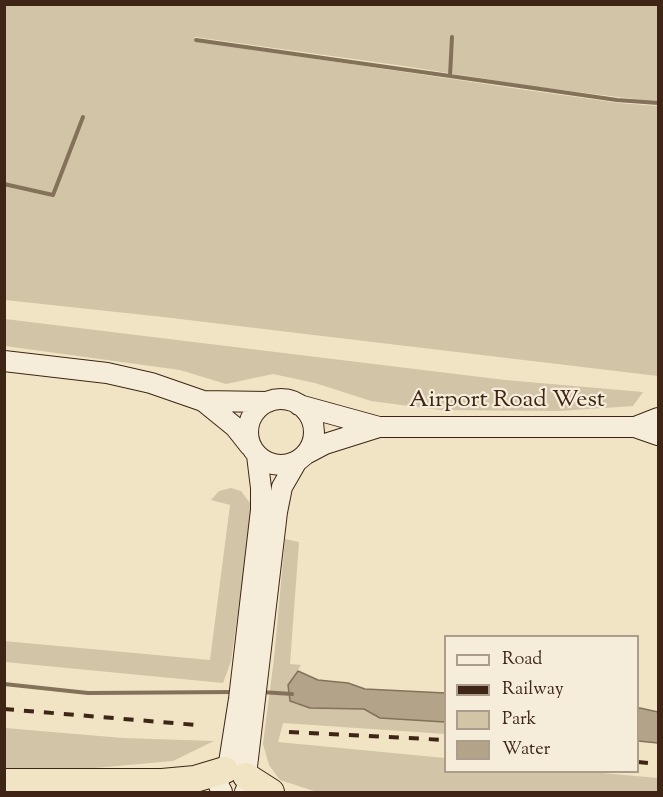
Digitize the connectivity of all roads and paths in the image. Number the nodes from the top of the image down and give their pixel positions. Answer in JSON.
{"nodes":[{"id":1,"x":4,"y":361,"type":"edge"},
{"id":2,"x":203,"y":400,"type":"junction"},
{"id":3,"x":268,"y":402,"type":"junction"},
{"id":4,"x":299,"y":405,"type":"junction"},
{"id":5,"x":658,"y":418,"type":"edge"},
{"id":6,"x":379,"y":427,"type":"junction"},
{"id":7,"x":635,"y":427,"type":"junction"},
{"id":8,"x":658,"y":435,"type":"edge"},
{"id":9,"x":254,"y":451,"type":"junction"},
{"id":10,"x":301,"y":457,"type":"junction"},
{"id":11,"x":248,"y":691,"type":"junction"},
{"id":12,"x":234,"y":732,"type":"junction"},
{"id":13,"x":235,"y":779,"type":"edge"},
{"id":14,"x":4,"y":782,"type":"edge"},
{"id":15,"x":162,"y":782,"type":"junction"},
{"id":16,"x":271,"y":792,"type":"edge"}],
"edges":[{"from":1,"to":2,"type":"street"},
{"from":2,"to":3,"type":"street"},
{"from":2,"to":9,"type":"street"},
{"from":3,"to":4,"type":"street"},
{"from":3,"to":9,"type":"street"},
{"from":4,"to":6,"type":"street","name":"Airport Road West"},
{"from":4,"to":10,"type":"street"},
{"from":5,"to":7,"type":"street","name":"Airport Road West"},
{"from":6,"to":7,"type":"street","name":"Airport Road West"},
{"from":6,"to":10,"type":"street","name":"Airport Road West"},
{"from":7,"to":8,"type":"street","name":"Airport Road West"},
{"from":9,"to":10,"type":"street"},
{"from":9,"to":11,"type":"street"},
{"from":10,"to":11,"type":"street"},
{"from":11,"to":12,"type":"street"},
{"from":11,"to":13,"type":"street"},
{"from":12,"to":13,"type":"street"},
{"from":12,"to":15,"type":"street"},
{"from":13,"to":15,"type":"highway"},
{"from":13,"to":16,"type":"highway"},
{"from":14,"to":15,"type":"highway"}]}
